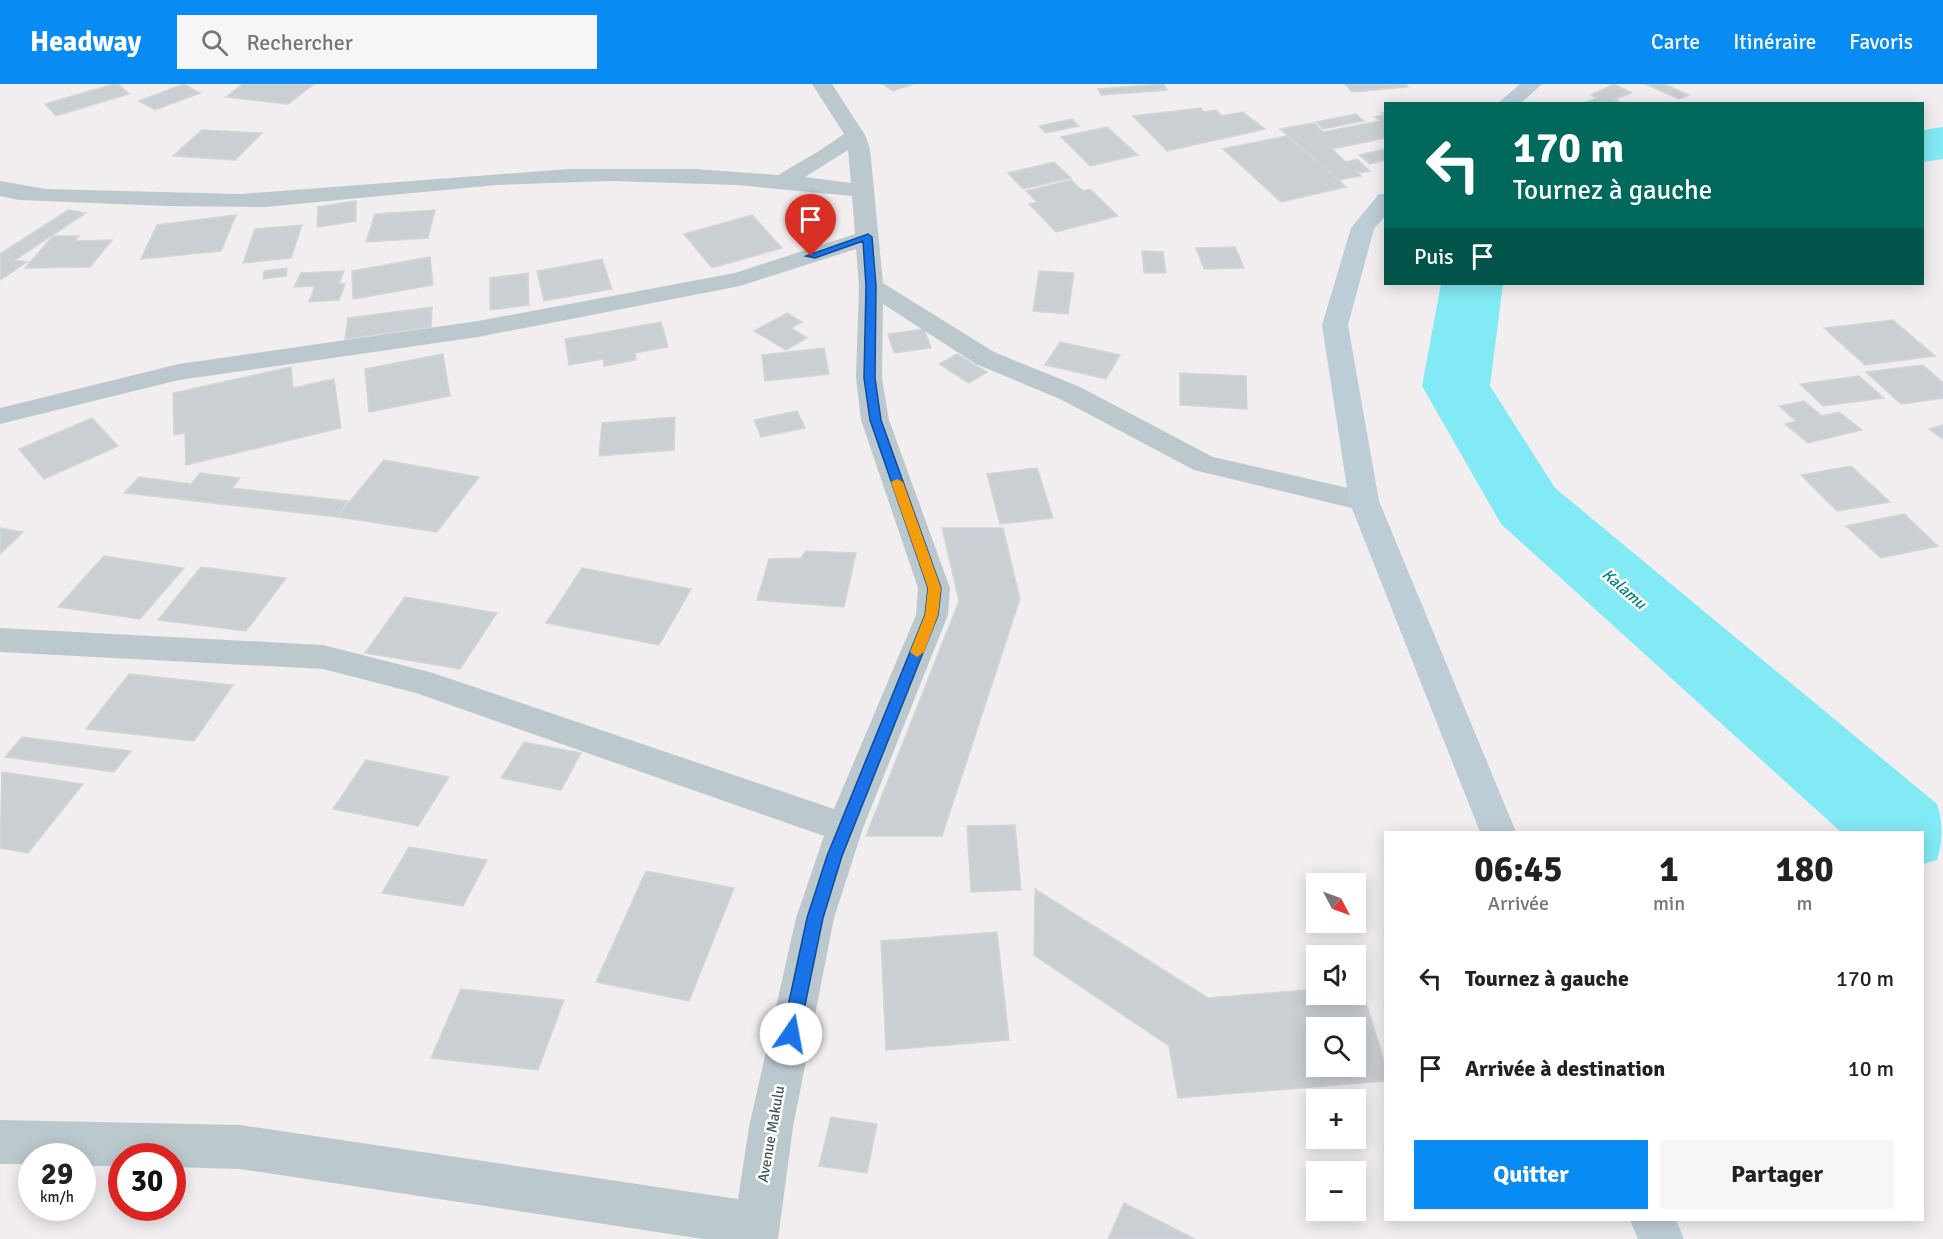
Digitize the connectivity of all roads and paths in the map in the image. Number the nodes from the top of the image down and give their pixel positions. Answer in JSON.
{"nodes":[{"id":1,"x":822,"y":84,"type":"edge"},
{"id":2,"x":1532,"y":84,"type":"edge"},
{"id":3,"x":1510,"y":102,"type":"edge"},
{"id":4,"x":855,"y":135,"type":"junction"},
{"id":5,"x":784,"y":180,"type":"junction"},
{"id":6,"x":0,"y":188,"type":"edge"},
{"id":7,"x":861,"y":191,"type":"junction"},
{"id":8,"x":1384,"y":202,"type":"edge"},
{"id":9,"x":868,"y":237,"type":"junction"},
{"id":10,"x":871,"y":286,"type":"junction"},
{"id":11,"x":0,"y":416,"type":"edge"},
{"id":12,"x":1364,"y":501,"type":"junction"},
{"id":13,"x":0,"y":640,"type":"edge"},
{"id":14,"x":845,"y":828,"type":"junction"},
{"id":15,"x":1498,"y":831,"type":"edge"},
{"id":16,"x":0,"y":1142,"type":"edge"},
{"id":17,"x":1653,"y":1221,"type":"edge"},
{"id":18,"x":755,"y":1231,"type":"edge"},
{"id":19,"x":1661,"y":1239,"type":"edge"}],
"edges":[{"from":1,"to":4,"type":"street"},
{"from":2,"to":3,"type":"main road"},
{"from":4,"to":5,"type":"street"},
{"from":4,"to":7,"type":"street","name":"Avenue Makulu"},
{"from":5,"to":6,"type":"street"},
{"from":5,"to":7,"type":"street"},
{"from":7,"to":9,"type":"street","name":"Avenue Makulu"},
{"from":8,"to":12,"type":"main road"},
{"from":9,"to":10,"type":"street","name":"Avenue Makulu"},
{"from":9,"to":11,"type":"street"},
{"from":10,"to":12,"type":"street"},
{"from":10,"to":14,"type":"street","name":"Avenue Makulu"},
{"from":12,"to":15,"type":"main road"},
{"from":13,"to":14,"type":"street"},
{"from":14,"to":18,"type":"street","name":"Avenue Makulu"},
{"from":16,"to":18,"type":"street"},
{"from":17,"to":19,"type":"main road"}]}
